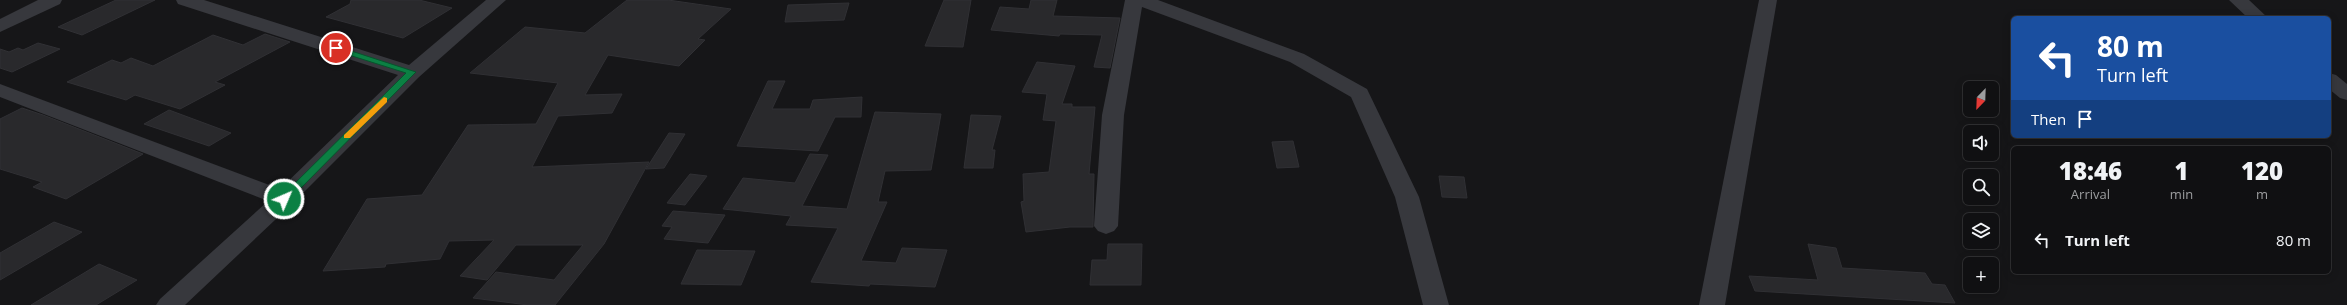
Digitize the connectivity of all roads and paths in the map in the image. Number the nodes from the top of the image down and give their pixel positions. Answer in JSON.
{"nodes":[{"id":1,"x":53,"y":0,"type":"edge"},
{"id":2,"x":185,"y":0,"type":"edge"},
{"id":3,"x":497,"y":0,"type":"edge"},
{"id":4,"x":1134,"y":0,"type":"edge"},
{"id":5,"x":1141,"y":0,"type":"edge"},
{"id":6,"x":1768,"y":0,"type":"edge"},
{"id":7,"x":2238,"y":0,"type":"edge"},
{"id":8,"x":2257,"y":16,"type":"edge"},
{"id":9,"x":0,"y":26,"type":"edge"},
{"id":10,"x":412,"y":72,"type":"junction"},
{"id":11,"x":2331,"y":81,"type":"edge"},
{"id":12,"x":0,"y":90,"type":"edge"},
{"id":13,"x":2347,"y":94,"type":"edge"},
{"id":14,"x":284,"y":199,"type":"junction"},
{"id":15,"x":1106,"y":226,"type":"dead end"},
{"id":16,"x":169,"y":305,"type":"edge"},
{"id":17,"x":1436,"y":305,"type":"edge"},
{"id":18,"x":1712,"y":305,"type":"edge"}],
"edges":[{"from":1,"to":9,"type":"street"},
{"from":2,"to":10,"type":"street"},
{"from":3,"to":10,"type":"street"},
{"from":4,"to":15,"type":"street"},
{"from":5,"to":17,"type":"street"},
{"from":6,"to":18,"type":"street"},
{"from":7,"to":8,"type":"street"},
{"from":10,"to":14,"type":"street"},
{"from":11,"to":13,"type":"street"},
{"from":12,"to":14,"type":"street"},
{"from":14,"to":16,"type":"street"}]}
